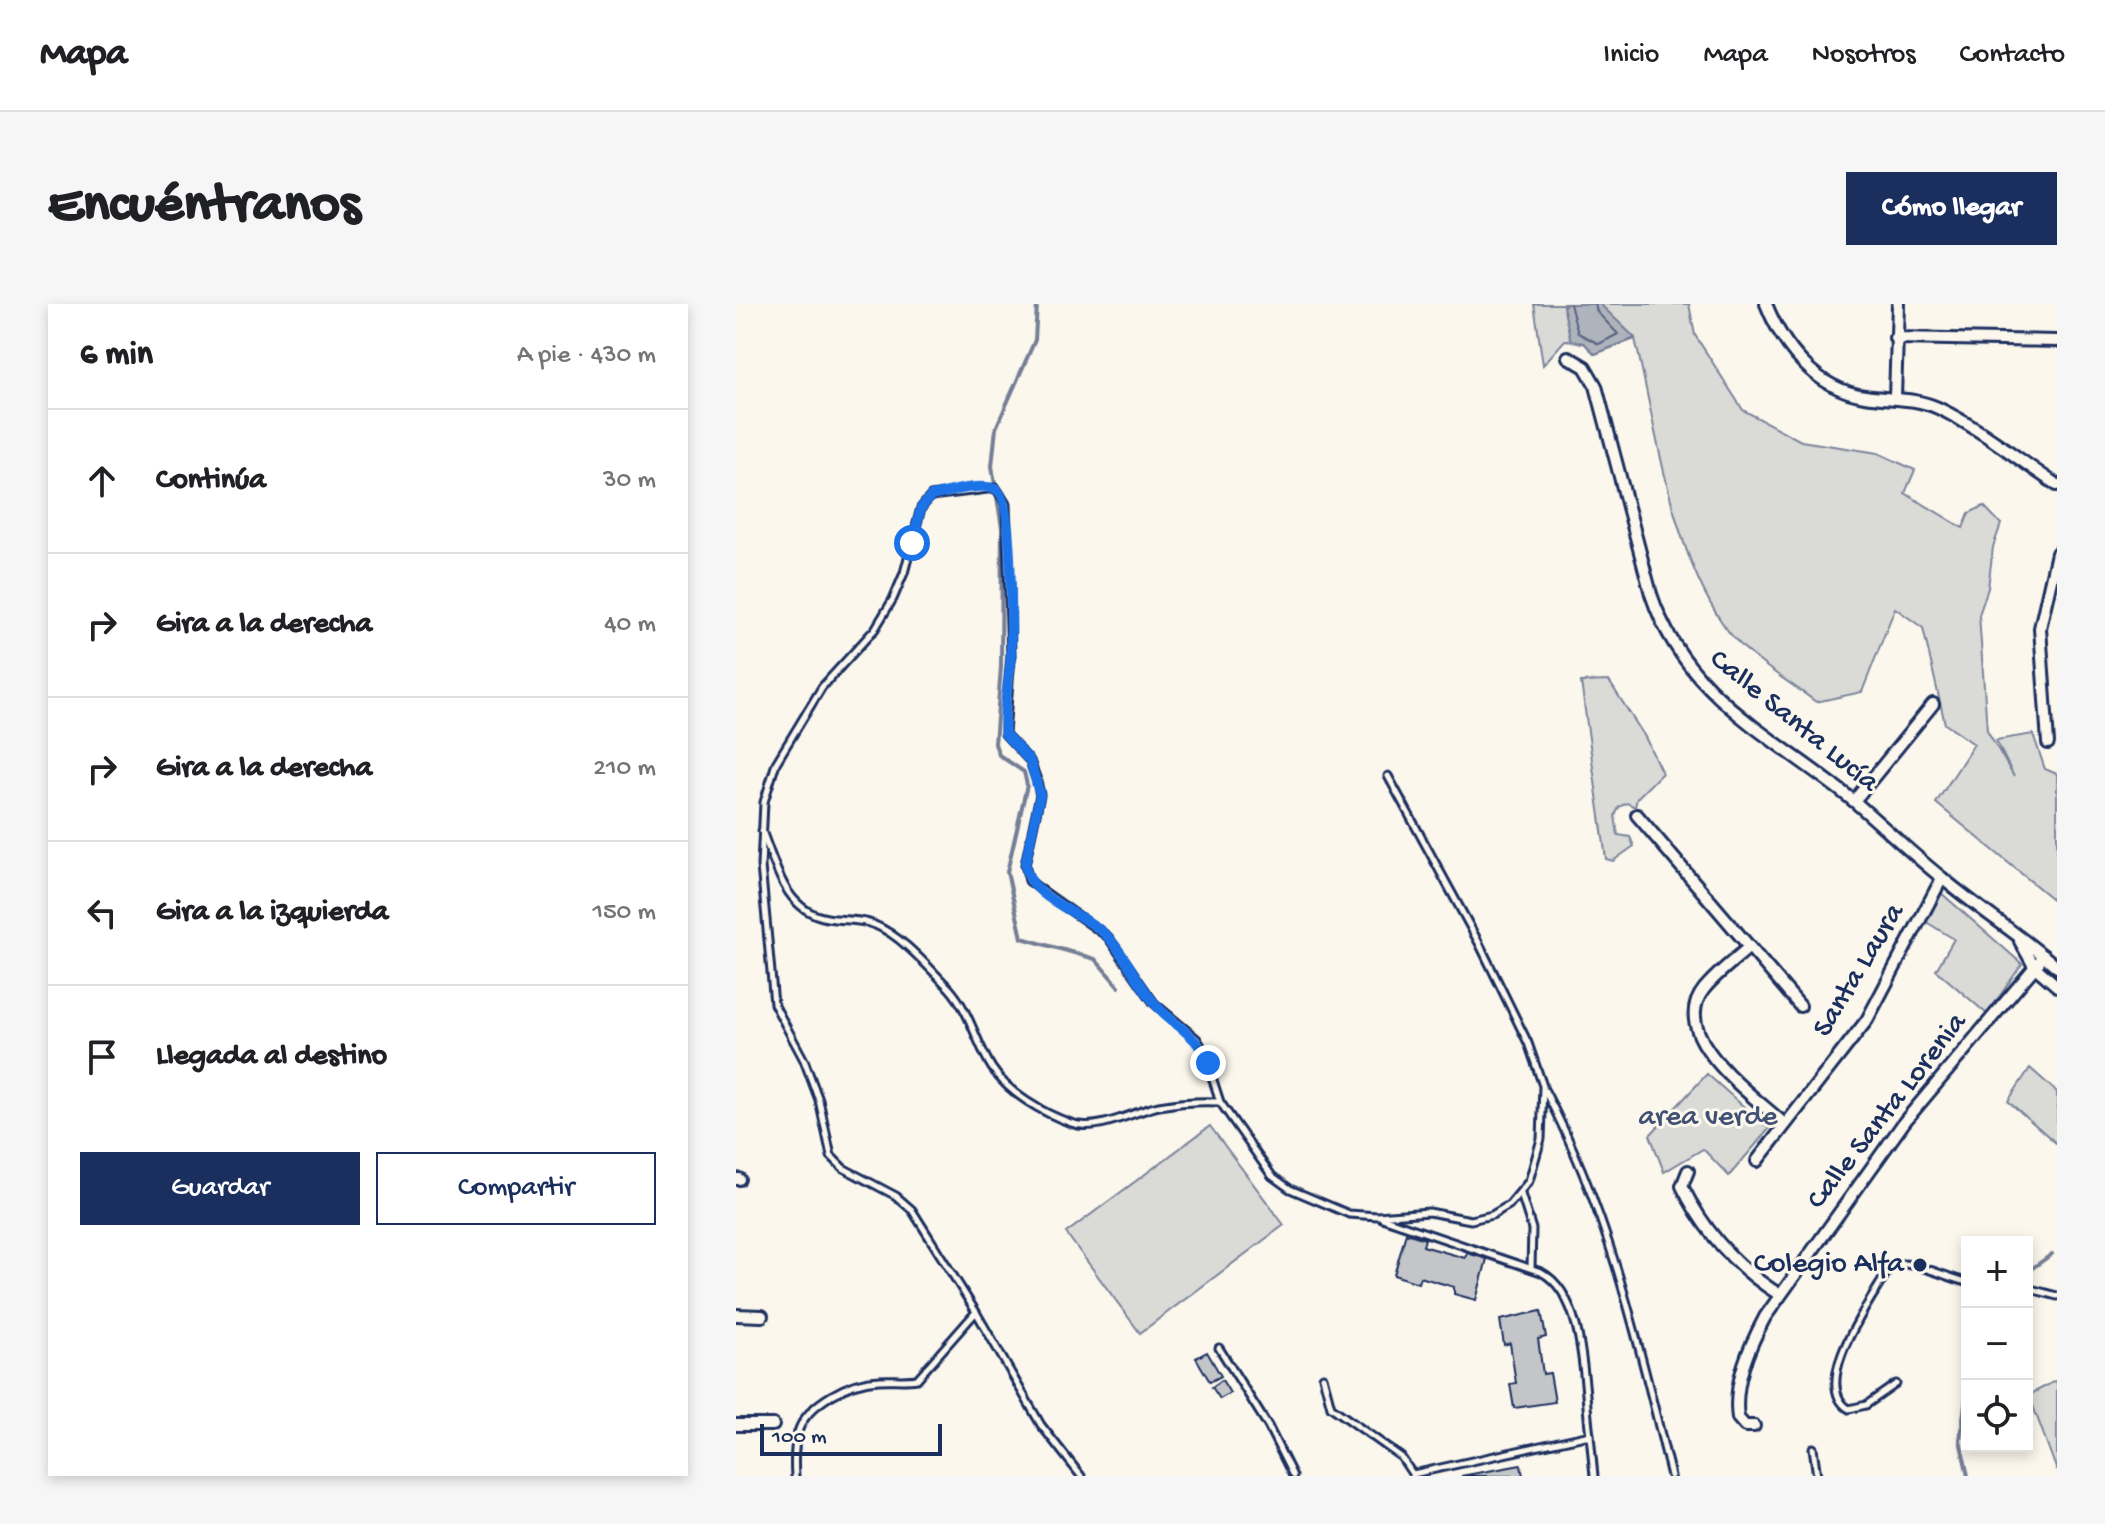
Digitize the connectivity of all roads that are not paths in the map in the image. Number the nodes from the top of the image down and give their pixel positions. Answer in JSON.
{"nodes":[{"id":1,"x":1766,"y":304,"type":"edge"},
{"id":2,"x":1898,"y":304,"type":"edge"},
{"id":3,"x":1895,"y":338,"type":"junction"},
{"id":4,"x":2057,"y":341,"type":"edge"},
{"id":5,"x":1568,"y":357,"type":"dead end"},
{"id":6,"x":1895,"y":397,"type":"junction"},
{"id":7,"x":2057,"y":485,"type":"edge"},
{"id":8,"x":2057,"y":553,"type":"edge"},
{"id":9,"x":1933,"y":704,"type":"dead end"},
{"id":10,"x":2048,"y":743,"type":"dead end"},
{"id":11,"x":1388,"y":776,"type":"dead end"},
{"id":12,"x":1854,"y":801,"type":"junction"},
{"id":13,"x":1637,"y":815,"type":"dead end"},
{"id":14,"x":760,"y":826,"type":"junction"},
{"id":15,"x":1942,"y":878,"type":"junction"},
{"id":16,"x":2019,"y":939,"type":"junction"},
{"id":17,"x":1749,"y":947,"type":"junction"},
{"id":18,"x":2044,"y":956,"type":"junction"},
{"id":19,"x":2034,"y":966,"type":"junction"},
{"id":20,"x":2057,"y":967,"type":"edge"},
{"id":21,"x":2057,"y":986,"type":"edge"},
{"id":22,"x":1800,"y":1006,"type":"dead end"},
{"id":23,"x":1543,"y":1086,"type":"junction"},
{"id":24,"x":1220,"y":1102,"type":"junction"},
{"id":25,"x":1784,"y":1124,"type":"junction"},
{"id":26,"x":1757,"y":1161,"type":"dead end"},
{"id":27,"x":1688,"y":1171,"type":"dead end"},
{"id":28,"x":1521,"y":1194,"type":"junction"},
{"id":29,"x":1377,"y":1216,"type":"junction"},
{"id":30,"x":1531,"y":1268,"type":"junction"},
{"id":31,"x":1961,"y":1281,"type":"edge"},
{"id":32,"x":2033,"y":1290,"type":"edge"},
{"id":33,"x":1780,"y":1295,"type":"junction"},
{"id":34,"x":2057,"y":1296,"type":"edge"},
{"id":35,"x":976,"y":1312,"type":"junction"},
{"id":36,"x":736,"y":1315,"type":"edge"},
{"id":37,"x":762,"y":1316,"type":"dead end"},
{"id":38,"x":1219,"y":1348,"type":"dead end"},
{"id":39,"x":1323,"y":1377,"type":"dead end"},
{"id":40,"x":1896,"y":1384,"type":"dead end"},
{"id":41,"x":736,"y":1425,"type":"edge"},
{"id":42,"x":773,"y":1425,"type":"dead end"},
{"id":43,"x":1754,"y":1426,"type":"dead end"},
{"id":44,"x":1590,"y":1435,"type":"junction"},
{"id":45,"x":1813,"y":1448,"type":"dead end"},
{"id":46,"x":1413,"y":1475,"type":"edge"},
{"id":47,"x":795,"y":1476,"type":"edge"},
{"id":48,"x":1081,"y":1476,"type":"edge"},
{"id":49,"x":1293,"y":1476,"type":"edge"},
{"id":50,"x":1594,"y":1476,"type":"edge"},
{"id":51,"x":1671,"y":1476,"type":"edge"},
{"id":52,"x":1817,"y":1476,"type":"edge"}],
"edges":[{"from":1,"to":6,"type":"street"},
{"from":2,"to":3,"type":"street"},
{"from":3,"to":4,"type":"street"},
{"from":3,"to":6,"type":"street"},
{"from":5,"to":12,"type":"street","name":"Calle Santa Lucía"},
{"from":6,"to":7,"type":"street"},
{"from":8,"to":10,"type":"street"},
{"from":9,"to":12,"type":"street"},
{"from":11,"to":23,"type":"lane"},
{"from":12,"to":15,"type":"street","name":"Calle Santa Lucía"},
{"from":13,"to":17,"type":"street"},
{"from":14,"to":24,"type":"lane"},
{"from":14,"to":24,"type":"lane"},
{"from":14,"to":35,"type":"lane"},
{"from":15,"to":16,"type":"street","name":"Calle Santa Lucía"},
{"from":15,"to":25,"type":"street","name":"Santa Laura"},
{"from":16,"to":18,"type":"street","name":"Calle Santa Lucía"},
{"from":16,"to":19,"type":"street","name":"Calle Santa Lucía"},
{"from":17,"to":22,"type":"street"},
{"from":17,"to":25,"type":"street"},
{"from":18,"to":19,"type":"street","name":"Calle Santa Lorenia"},
{"from":18,"to":20,"type":"street","name":"Calle Santa Lucía"},
{"from":19,"to":21,"type":"street","name":"Calle Santa Lucía"},
{"from":19,"to":33,"type":"street","name":"Calle Santa Lorenia"},
{"from":23,"to":28,"type":"lane"},
{"from":23,"to":51,"type":"lane"},
{"from":24,"to":29,"type":"lane"},
{"from":25,"to":26,"type":"street","name":"Santa Laura"},
{"from":27,"to":33,"type":"street"},
{"from":28,"to":29,"type":"lane"},
{"from":28,"to":30,"type":"lane"},
{"from":29,"to":30,"type":"lane"},
{"from":30,"to":44,"type":"lane"},
{"from":31,"to":40,"type":"lane"},
{"from":32,"to":34,"type":"lane"},
{"from":33,"to":43,"type":"street","name":"Calle Santa Lorenia"},
{"from":35,"to":47,"type":"lane"},
{"from":35,"to":48,"type":"lane"},
{"from":36,"to":37,"type":"street"},
{"from":38,"to":49,"type":"lane"},
{"from":39,"to":46,"type":"lane"},
{"from":41,"to":42,"type":"street"},
{"from":44,"to":46,"type":"lane"},
{"from":44,"to":50,"type":"lane"},
{"from":45,"to":52,"type":"lane"}]}
